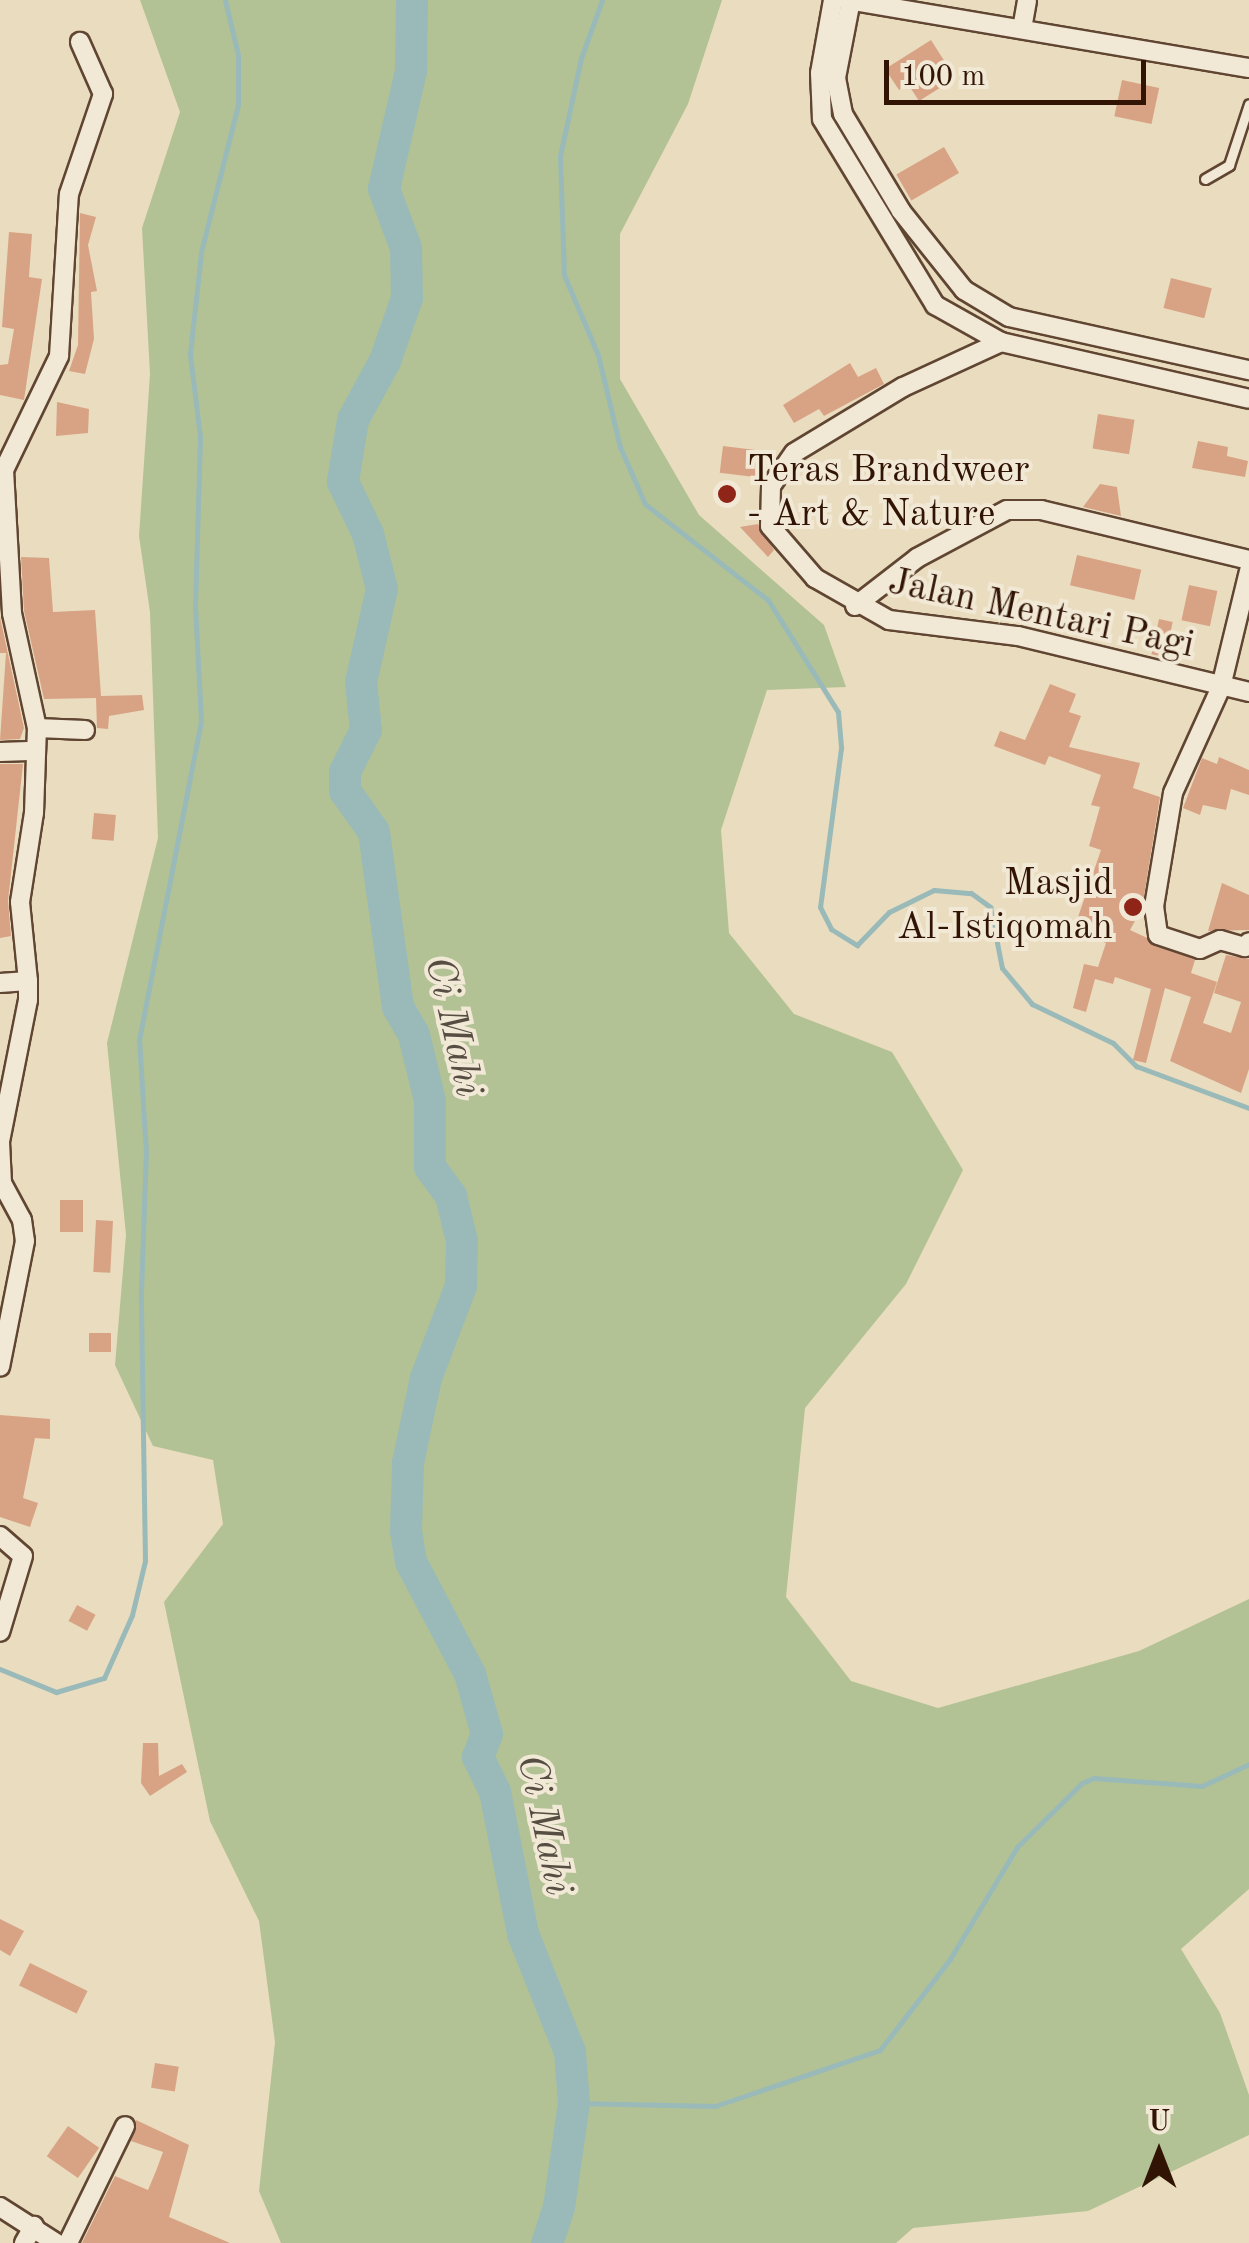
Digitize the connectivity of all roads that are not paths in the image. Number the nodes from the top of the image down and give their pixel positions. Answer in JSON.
{"nodes":[{"id":1,"x":834,"y":0,"type":"edge"},
{"id":2,"x":849,"y":0,"type":"edge"},
{"id":3,"x":1027,"y":0,"type":"edge"},
{"id":4,"x":1022,"y":29,"type":"junction"},
{"id":5,"x":80,"y":42,"type":"dead end"},
{"id":6,"x":1249,"y":68,"type":"edge"},
{"id":7,"x":1249,"y":104,"type":"edge"},
{"id":8,"x":843,"y":114,"type":"junction"},
{"id":9,"x":822,"y":119,"type":"junction"},
{"id":10,"x":1205,"y":179,"type":"dead end"},
{"id":11,"x":1001,"y":342,"type":"junction"},
{"id":12,"x":1249,"y":370,"type":"edge"},
{"id":13,"x":1249,"y":399,"type":"edge"},
{"id":14,"x":1249,"y":560,"type":"edge"},
{"id":15,"x":1249,"y":571,"type":"edge"},
{"id":16,"x":856,"y":606,"type":"junction"},
{"id":17,"x":1221,"y":687,"type":"junction"},
{"id":18,"x":1249,"y":692,"type":"edge"},
{"id":19,"x":37,"y":728,"type":"junction"},
{"id":20,"x":85,"y":730,"type":"dead end"},
{"id":21,"x":36,"y":751,"type":"junction"},
{"id":22,"x":0,"y":752,"type":"edge"},
{"id":23,"x":1249,"y":942,"type":"edge"},
{"id":24,"x":28,"y":982,"type":"junction"},
{"id":25,"x":0,"y":983,"type":"edge"},
{"id":26,"x":0,"y":1367,"type":"edge"},
{"id":27,"x":0,"y":1536,"type":"edge"},
{"id":28,"x":0,"y":1632,"type":"edge"},
{"id":29,"x":125,"y":2126,"type":"dead end"},
{"id":30,"x":0,"y":2207,"type":"edge"},
{"id":31,"x":34,"y":2226,"type":"junction"},
{"id":32,"x":24,"y":2243,"type":"edge"},
{"id":33,"x":56,"y":2243,"type":"edge"},
{"id":34,"x":68,"y":2243,"type":"edge"}],
"edges":[{"from":1,"to":9,"type":"street"},
{"from":2,"to":4,"type":"street"},
{"from":2,"to":8,"type":"street"},
{"from":3,"to":4,"type":"street"},
{"from":4,"to":6,"type":"street"},
{"from":5,"to":19,"type":"street"},
{"from":7,"to":10,"type":"lane"},
{"from":8,"to":9,"type":"street"},
{"from":8,"to":12,"type":"street"},
{"from":9,"to":11,"type":"street"},
{"from":11,"to":13,"type":"street"},
{"from":11,"to":16,"type":"street","name":"Jalan Mentari Pagi"},
{"from":14,"to":16,"type":"street"},
{"from":15,"to":17,"type":"street"},
{"from":16,"to":17,"type":"street","name":"Jalan Mentari Pagi"},
{"from":17,"to":18,"type":"street","name":"Jalan Mentari Pagi"},
{"from":17,"to":23,"type":"street"},
{"from":19,"to":20,"type":"street"},
{"from":19,"to":21,"type":"street"},
{"from":21,"to":22,"type":"street"},
{"from":21,"to":24,"type":"street"},
{"from":24,"to":25,"type":"street"},
{"from":24,"to":26,"type":"street"},
{"from":27,"to":28,"type":"street"},
{"from":29,"to":34,"type":"street"},
{"from":30,"to":31,"type":"street"},
{"from":31,"to":32,"type":"street"},
{"from":31,"to":33,"type":"street"}]}
